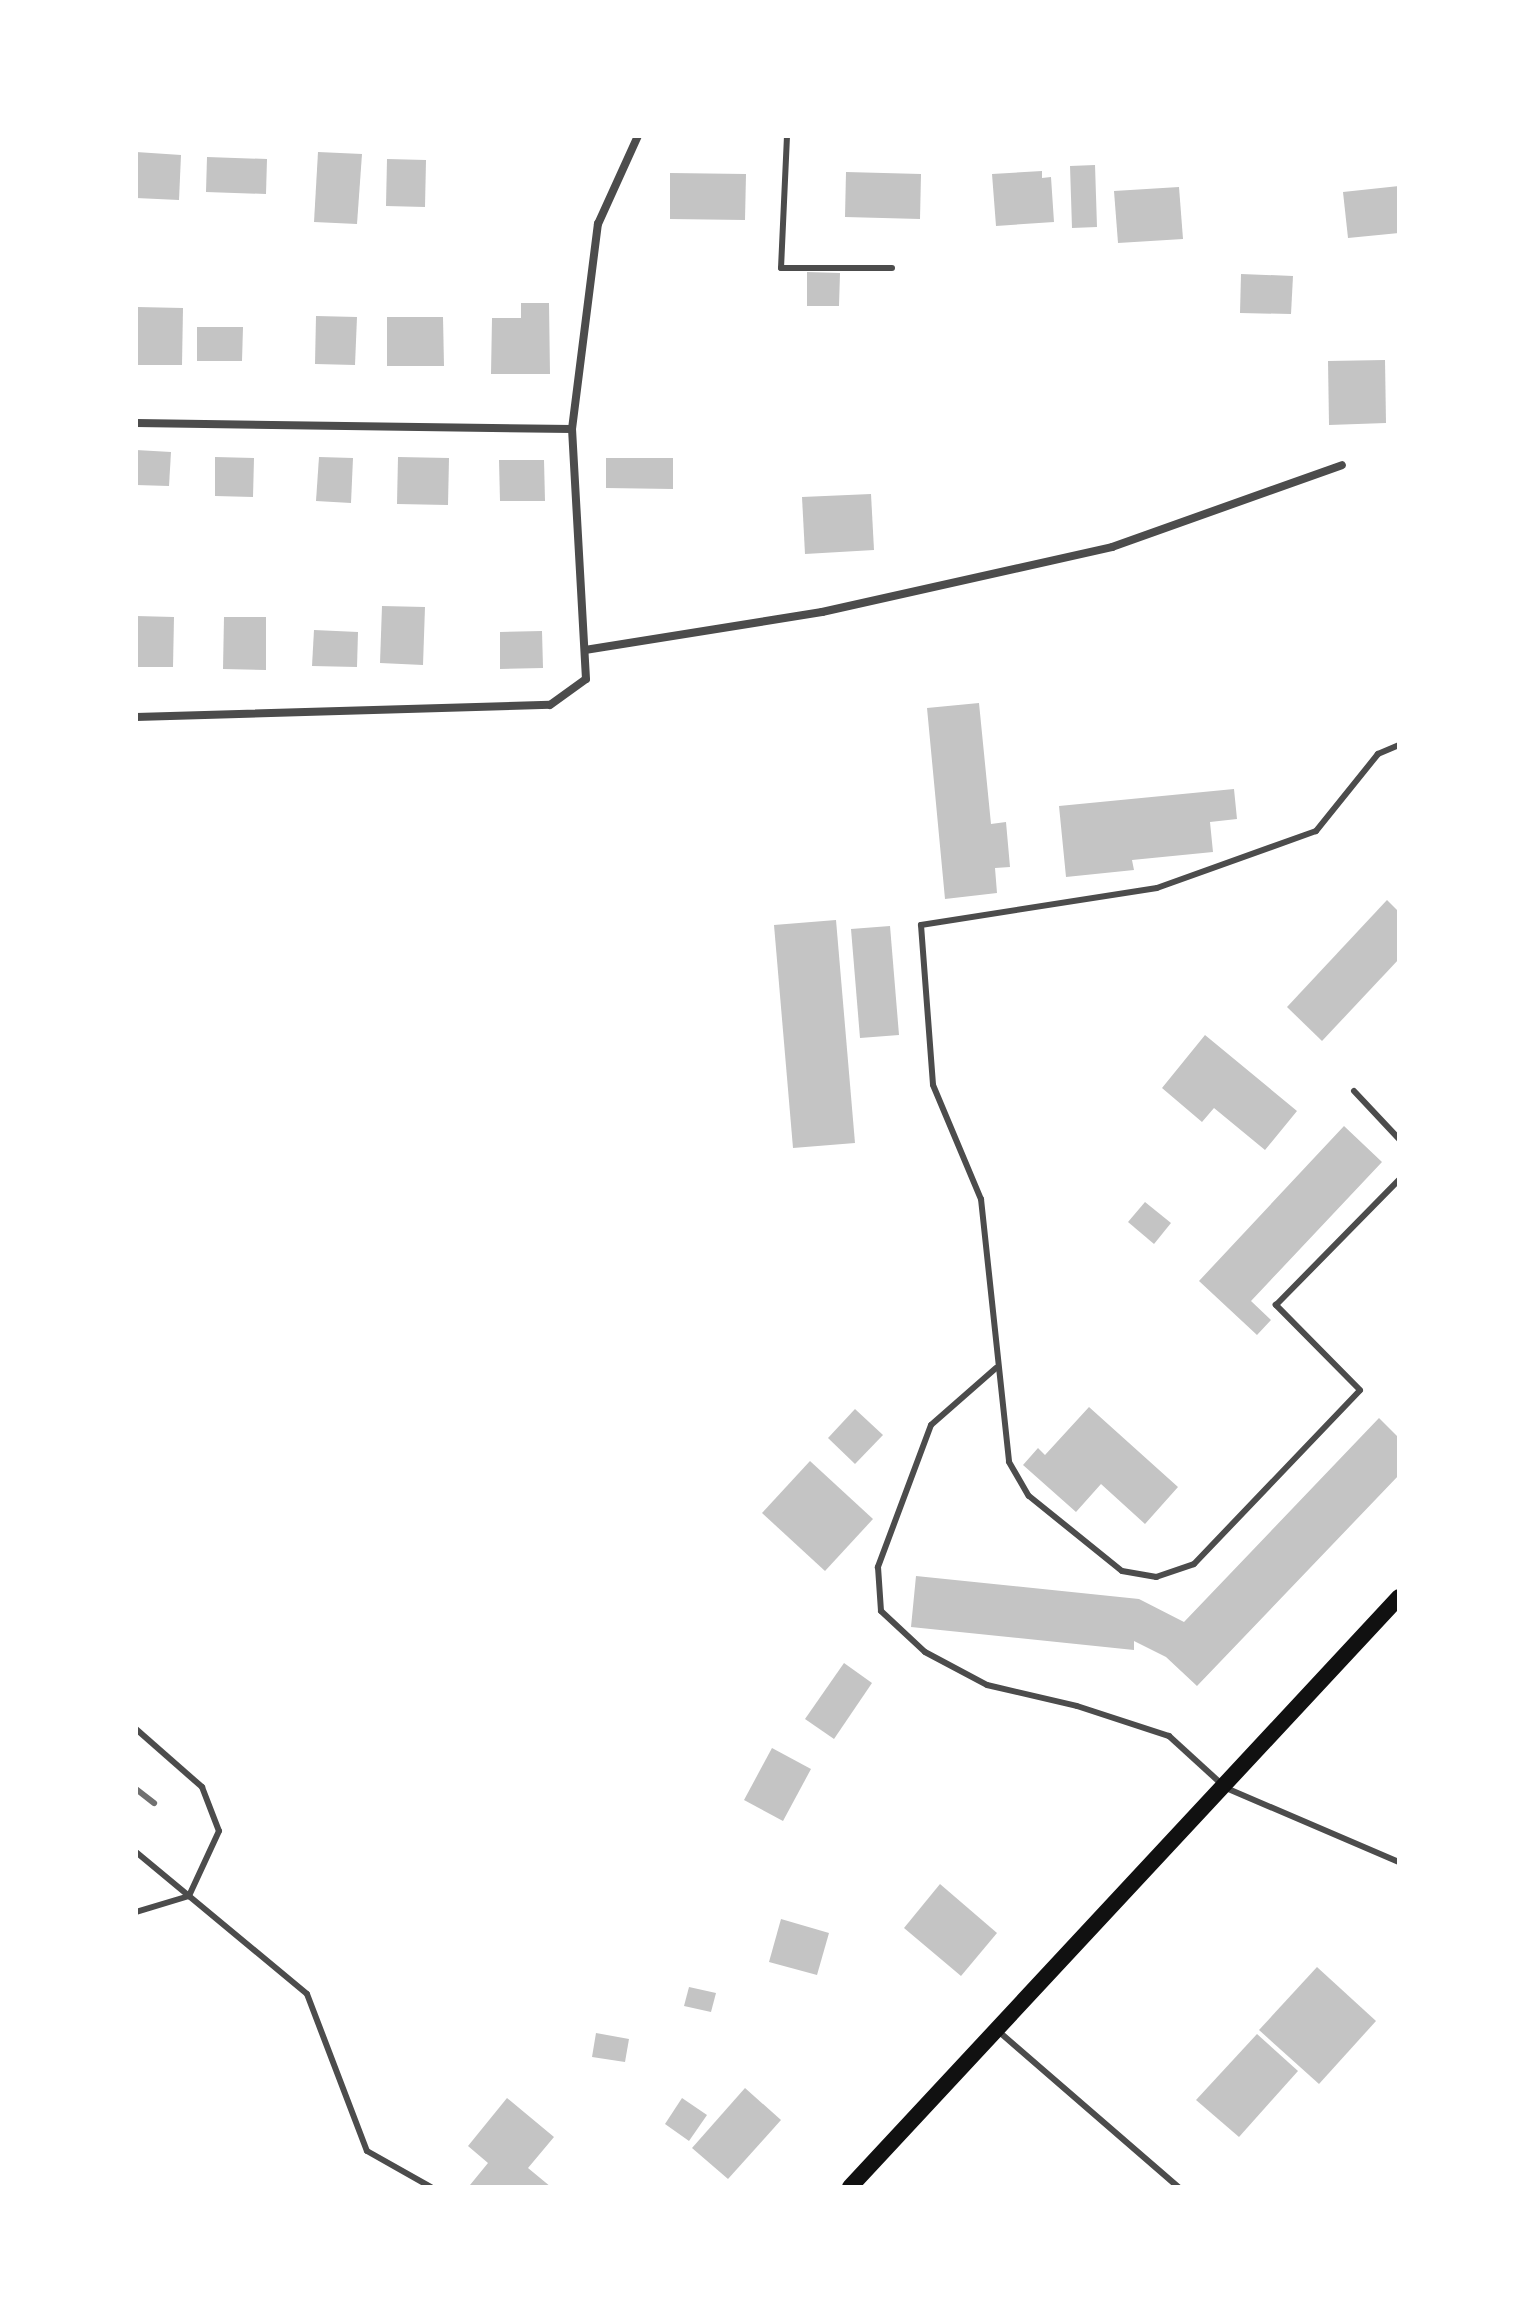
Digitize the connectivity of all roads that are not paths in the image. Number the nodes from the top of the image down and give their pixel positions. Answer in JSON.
{"nodes":[{"id":1,"x":638,"y":136,"type":"edge"},
{"id":2,"x":787,"y":136,"type":"edge"},
{"id":3,"x":892,"y":268,"type":"dead end"},
{"id":4,"x":136,"y":423,"type":"edge"},
{"id":5,"x":572,"y":429,"type":"junction"},
{"id":6,"x":1342,"y":465,"type":"dead end"},
{"id":7,"x":585,"y":650,"type":"junction"},
{"id":8,"x":136,"y":717,"type":"edge"},
{"id":9,"x":1399,"y":745,"type":"edge"},
{"id":10,"x":1354,"y":1091,"type":"dead end"},
{"id":11,"x":1399,"y":1139,"type":"edge"},
{"id":12,"x":1399,"y":1180,"type":"edge"},
{"id":13,"x":996,"y":1368,"type":"junction"},
{"id":14,"x":1399,"y":1597,"type":"edge"},
{"id":15,"x":136,"y":1729,"type":"edge"},
{"id":16,"x":1226,"y":1788,"type":"junction"},
{"id":17,"x":136,"y":1852,"type":"edge"},
{"id":18,"x":1399,"y":1862,"type":"edge"},
{"id":19,"x":189,"y":1896,"type":"junction"},
{"id":20,"x":136,"y":1912,"type":"edge"},
{"id":21,"x":997,"y":2030,"type":"junction"},
{"id":22,"x":431,"y":2187,"type":"edge"},
{"id":23,"x":850,"y":2187,"type":"edge"},
{"id":24,"x":1178,"y":2187,"type":"edge"}],
"edges":[{"from":1,"to":5,"type":"street"},
{"from":2,"to":3,"type":"lane"},
{"from":4,"to":5,"type":"street"},
{"from":5,"to":7,"type":"street"},
{"from":6,"to":7,"type":"street"},
{"from":7,"to":8,"type":"street"},
{"from":9,"to":13,"type":"lane"},
{"from":10,"to":11,"type":"lane"},
{"from":12,"to":13,"type":"lane"},
{"from":13,"to":16,"type":"lane"},
{"from":14,"to":16,"type":"main road"},
{"from":15,"to":19,"type":"lane"},
{"from":16,"to":18,"type":"lane"},
{"from":16,"to":21,"type":"main road"},
{"from":17,"to":19,"type":"lane"},
{"from":19,"to":20,"type":"lane"},
{"from":19,"to":22,"type":"lane"},
{"from":21,"to":23,"type":"main road"},
{"from":21,"to":24,"type":"lane"}]}
